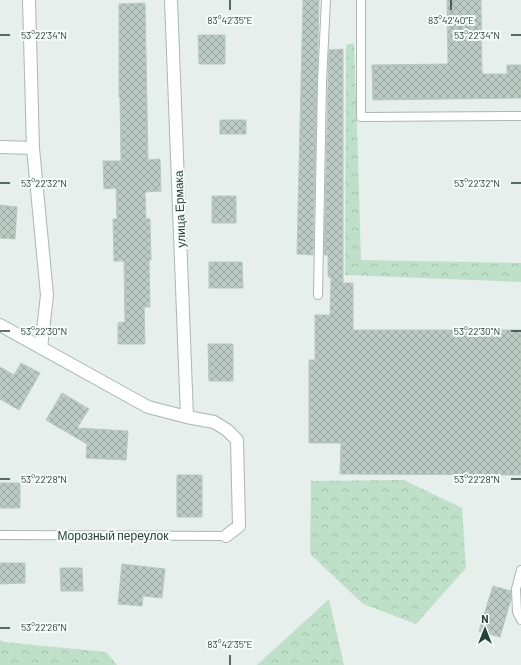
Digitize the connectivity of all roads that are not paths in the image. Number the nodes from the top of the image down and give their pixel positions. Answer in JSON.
{"nodes":[{"id":1,"x":28,"y":0,"type":"edge"},
{"id":2,"x":171,"y":0,"type":"edge"},
{"id":3,"x":326,"y":0,"type":"edge"},
{"id":4,"x":360,"y":0,"type":"edge"},
{"id":5,"x":521,"y":116,"type":"edge"},
{"id":6,"x":0,"y":147,"type":"edge"},
{"id":7,"x":33,"y":148,"type":"junction"},
{"id":8,"x":318,"y":295,"type":"dead end"},
{"id":9,"x":0,"y":325,"type":"edge"},
{"id":10,"x":41,"y":348,"type":"junction"},
{"id":11,"x":187,"y":417,"type":"junction"},
{"id":12,"x":0,"y":535,"type":"edge"},
{"id":13,"x":226,"y":536,"type":"joint"},
{"id":14,"x":521,"y":570,"type":"edge"},
{"id":15,"x":521,"y":620,"type":"edge"}],
"edges":[{"from":1,"to":7,"type":"street"},
{"from":2,"to":11,"type":"street","name":"улица Ермака"},
{"from":3,"to":8,"type":"lane"},
{"from":4,"to":5,"type":"lane"},
{"from":6,"to":7,"type":"street"},
{"from":7,"to":10,"type":"street"},
{"from":9,"to":10,"type":"street"},
{"from":10,"to":11,"type":"street"},
{"from":11,"to":13,"type":"street"},
{"from":12,"to":13,"type":"lane","name":"Морозный переулок"},
{"from":14,"to":15,"type":"lane"}]}
